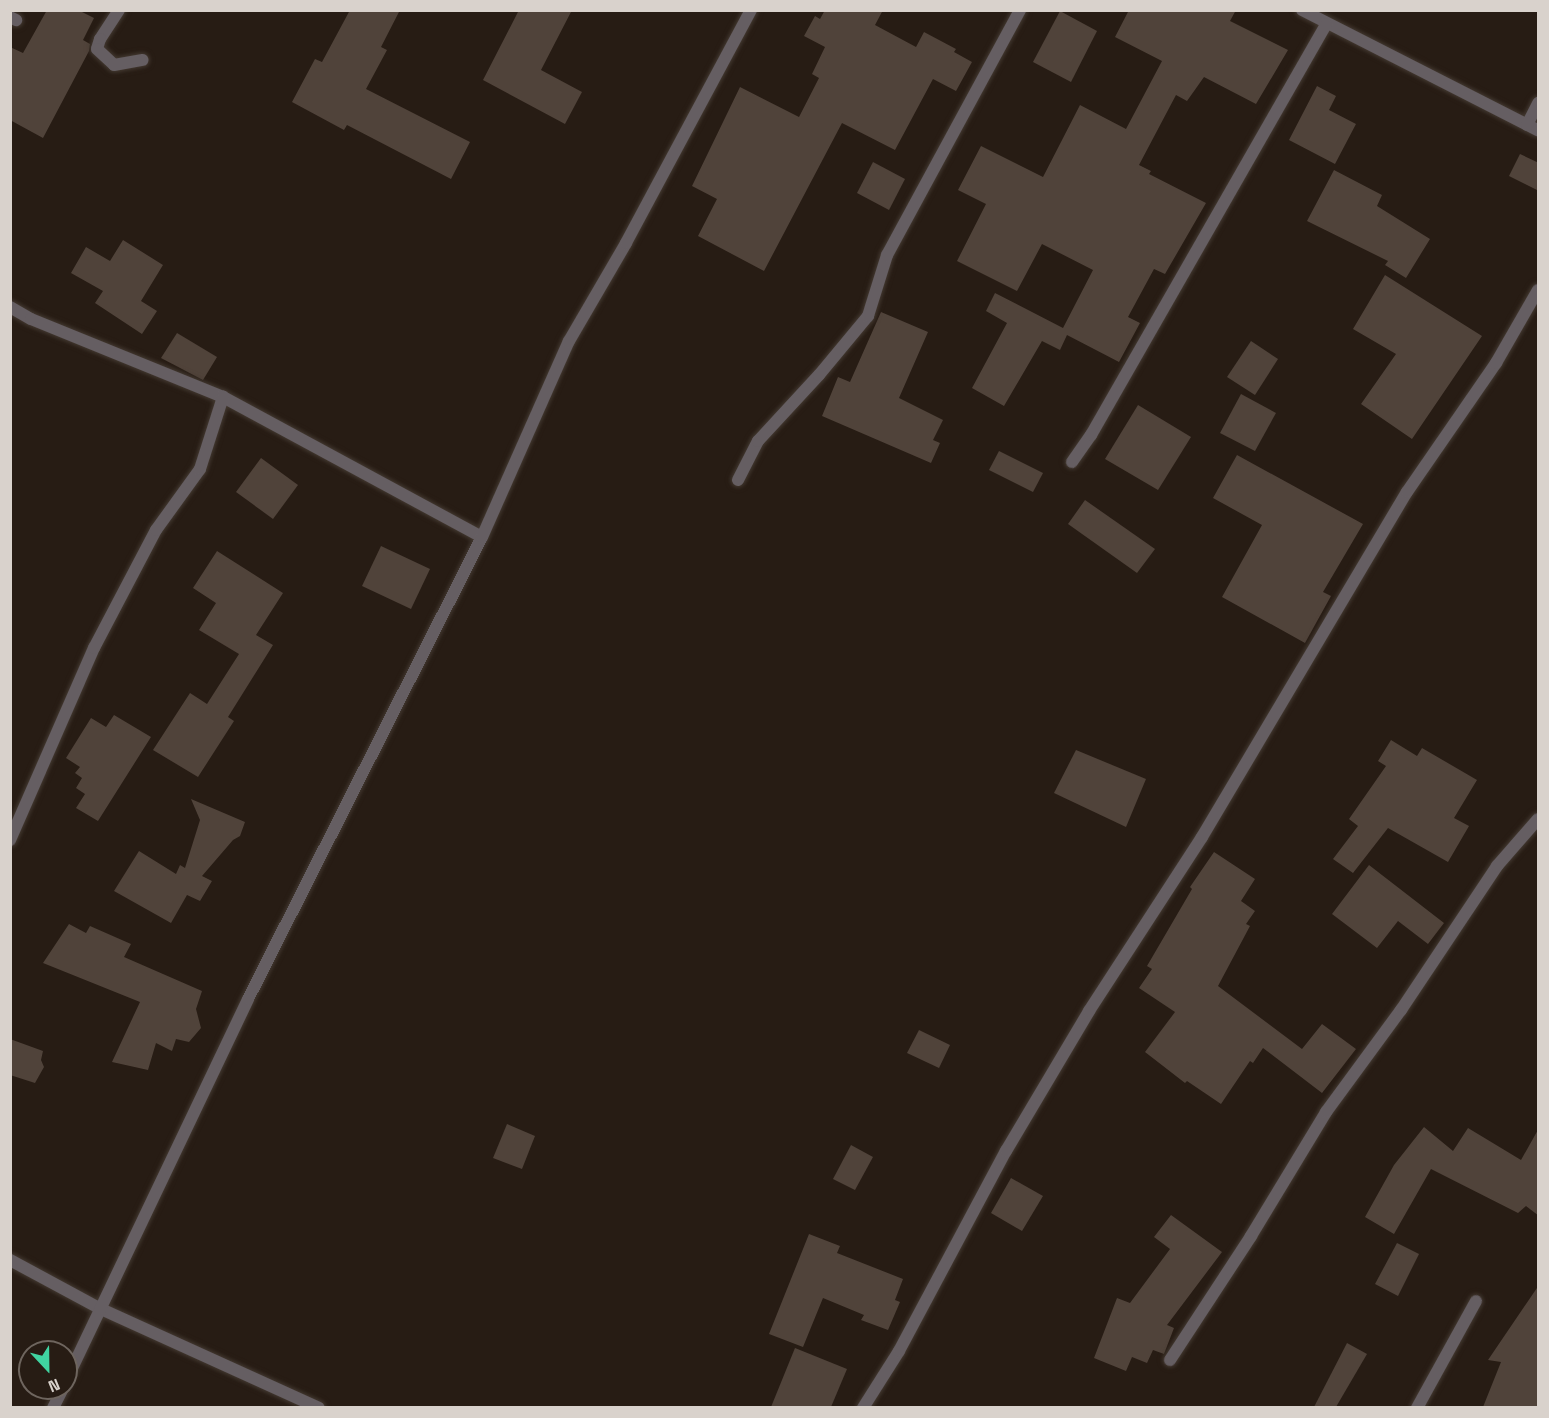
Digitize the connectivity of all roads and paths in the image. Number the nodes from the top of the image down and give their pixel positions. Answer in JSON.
{"nodes":[{"id":1,"x":119,"y":10,"type":"edge"},
{"id":2,"x":751,"y":10,"type":"edge"},
{"id":3,"x":1020,"y":10,"type":"edge"},
{"id":4,"x":1302,"y":10,"type":"edge"},
{"id":5,"x":1326,"y":25,"type":"junction"},
{"id":6,"x":143,"y":60,"type":"dead end"},
{"id":7,"x":1539,"y":104,"type":"edge"},
{"id":8,"x":1533,"y":128,"type":"edge"},
{"id":9,"x":1539,"y":290,"type":"edge"},
{"id":10,"x":10,"y":307,"type":"edge"},
{"id":11,"x":223,"y":397,"type":"junction"},
{"id":12,"x":1072,"y":462,"type":"dead end"},
{"id":13,"x":738,"y":480,"type":"dead end"},
{"id":14,"x":482,"y":537,"type":"junction"},
{"id":15,"x":1539,"y":819,"type":"edge"},
{"id":16,"x":10,"y":840,"type":"edge"},
{"id":17,"x":10,"y":1260,"type":"edge"},
{"id":18,"x":1476,"y":1301,"type":"dead end"},
{"id":19,"x":101,"y":1310,"type":"junction"},
{"id":20,"x":78,"y":1357,"type":"edge"},
{"id":21,"x":1170,"y":1360,"type":"dead end"},
{"id":22,"x":319,"y":1407,"type":"edge"},
{"id":23,"x":863,"y":1407,"type":"edge"},
{"id":24,"x":1417,"y":1407,"type":"edge"}],
"edges":[{"from":1,"to":6,"type":"street"},
{"from":2,"to":14,"type":"street"},
{"from":3,"to":13,"type":"street"},
{"from":4,"to":5,"type":"street"},
{"from":5,"to":8,"type":"street"},
{"from":5,"to":12,"type":"street"},
{"from":7,"to":8,"type":"street"},
{"from":9,"to":23,"type":"street"},
{"from":10,"to":11,"type":"street"},
{"from":11,"to":14,"type":"street"},
{"from":11,"to":16,"type":"street"},
{"from":14,"to":19,"type":"street"},
{"from":15,"to":21,"type":"street"},
{"from":17,"to":19,"type":"street"},
{"from":18,"to":24,"type":"street"},
{"from":19,"to":20,"type":"street"},
{"from":19,"to":22,"type":"street"}]}
